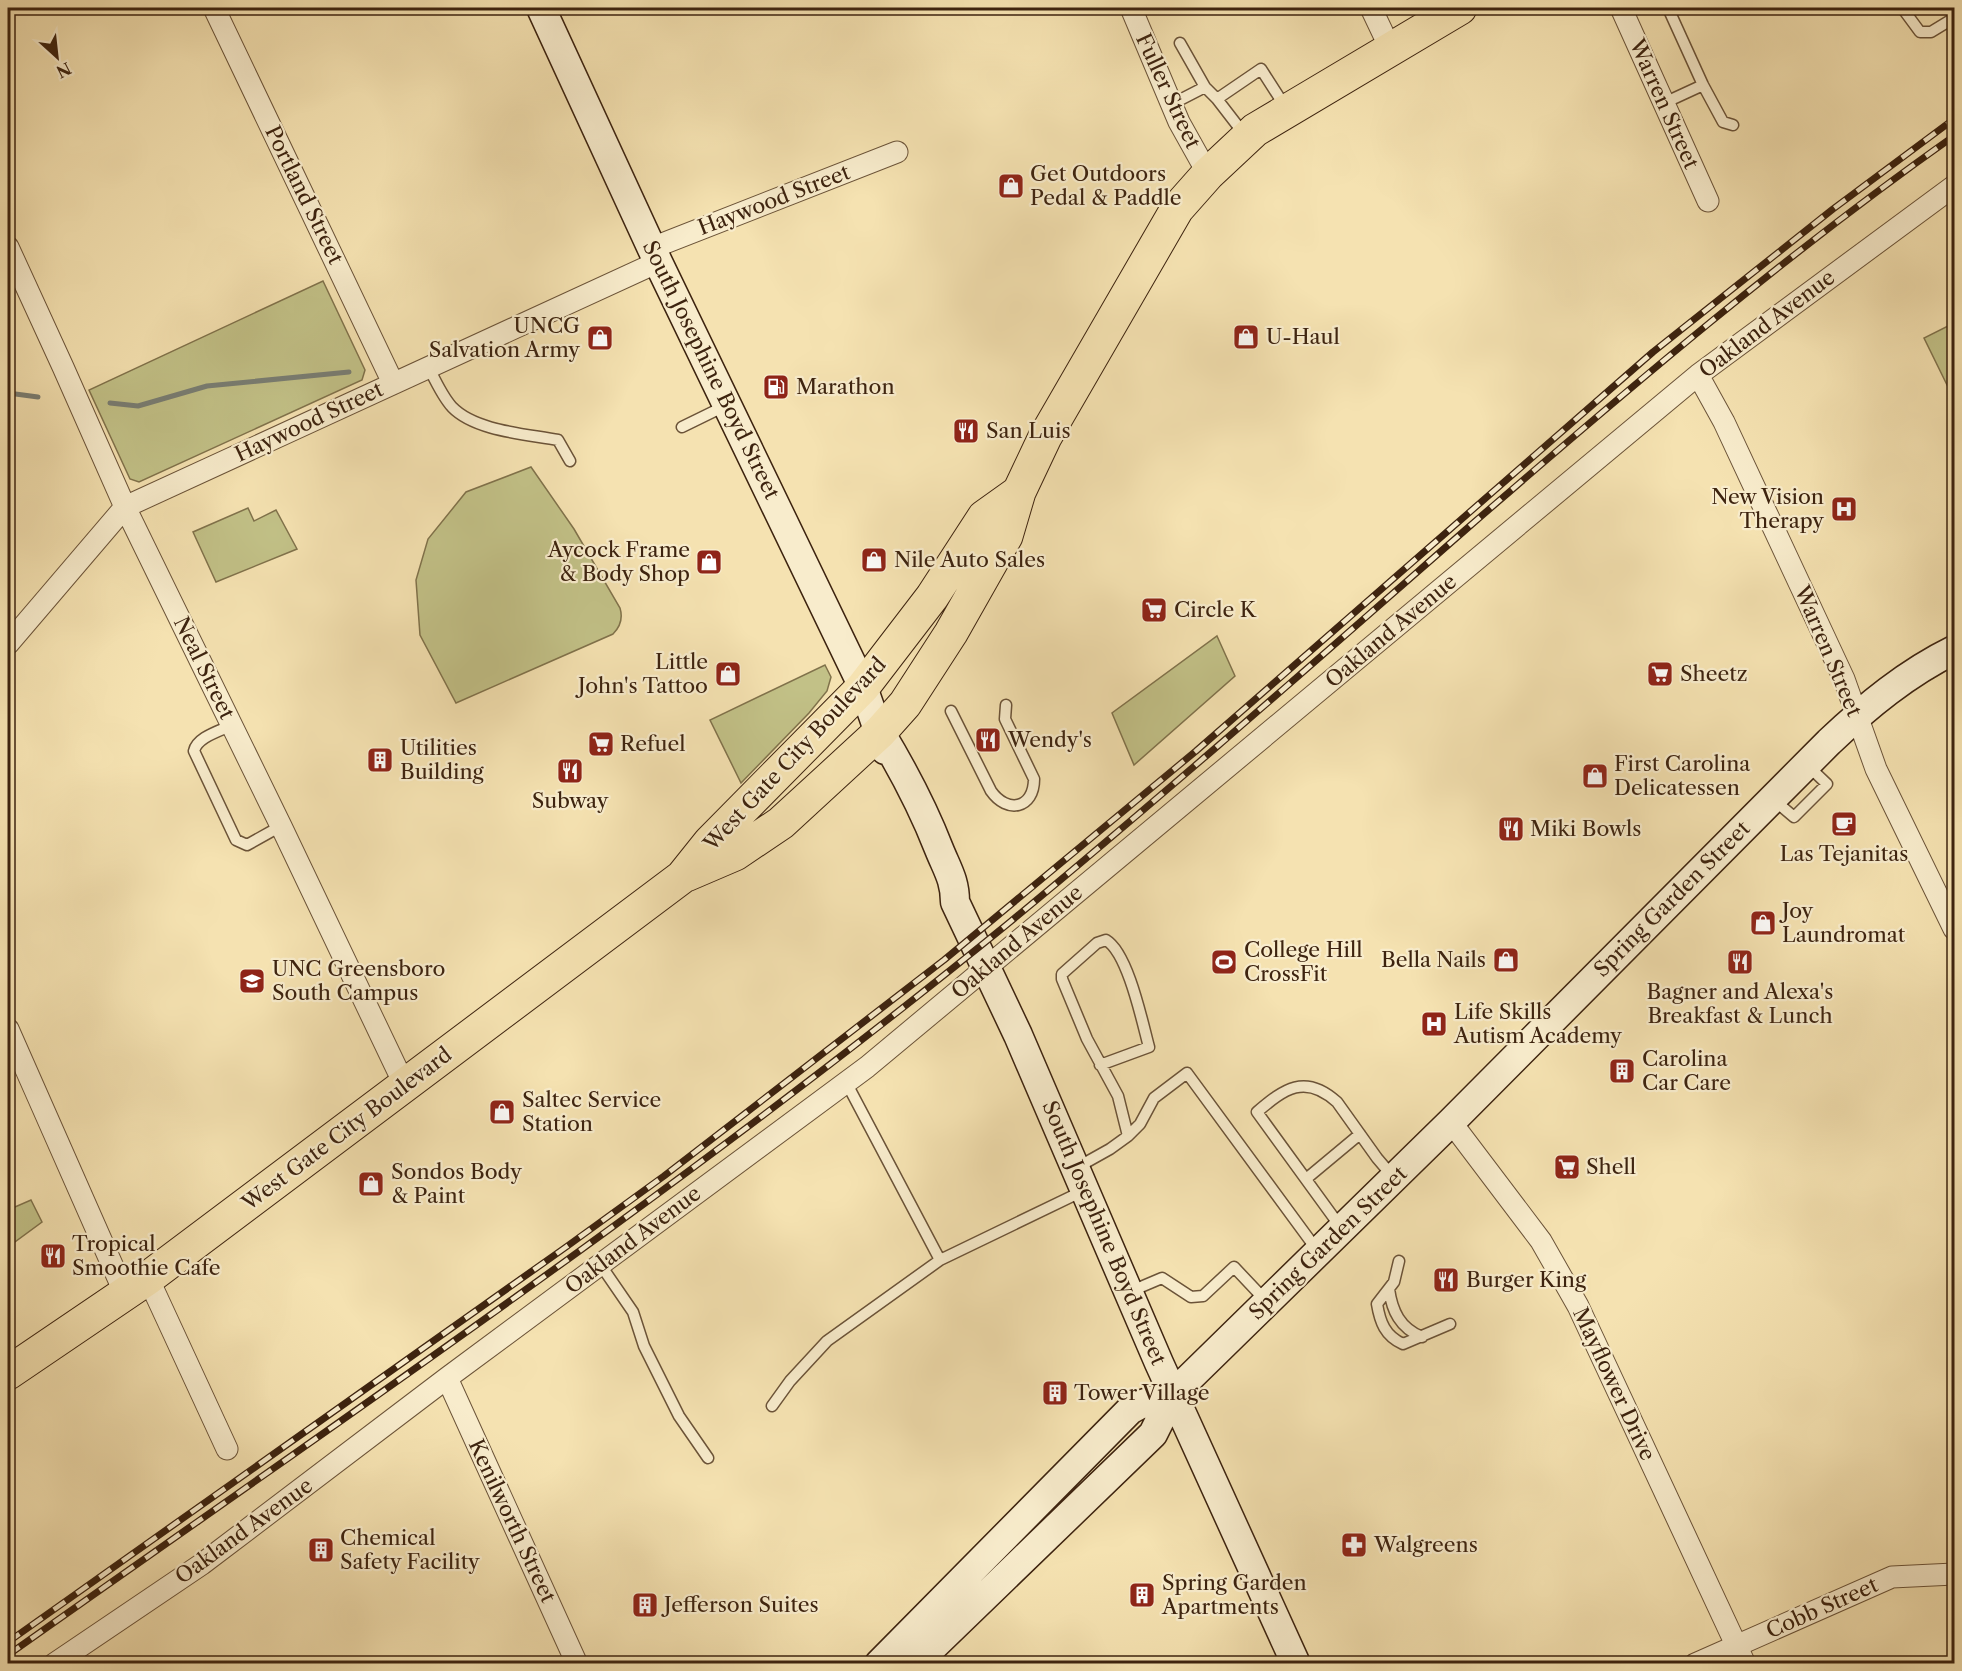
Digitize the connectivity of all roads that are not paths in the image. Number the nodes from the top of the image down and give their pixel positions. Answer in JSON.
{"nodes":[{"id":1,"x":214,"y":8,"type":"edge"},
{"id":2,"x":541,"y":8,"type":"edge"},
{"id":3,"x":1131,"y":8,"type":"edge"},
{"id":4,"x":1371,"y":8,"type":"edge"},
{"id":5,"x":1460,"y":8,"type":"edge"},
{"id":6,"x":1621,"y":8,"type":"edge"},
{"id":7,"x":1668,"y":8,"type":"edge"},
{"id":8,"x":1903,"y":9,"type":"dead end"},
{"id":9,"x":1954,"y":18,"type":"edge"},
{"id":10,"x":1180,"y":43,"type":"dead end"},
{"id":11,"x":1390,"y":48,"type":"junction"},
{"id":12,"x":1703,"y":85,"type":"junction"},
{"id":13,"x":1204,"y":87,"type":"junction"},
{"id":14,"x":1217,"y":99,"type":"junction"},
{"id":15,"x":1664,"y":103,"type":"junction"},
{"id":16,"x":1172,"y":104,"type":"junction"},
{"id":17,"x":1287,"y":110,"type":"junction"},
{"id":18,"x":1733,"y":125,"type":"dead end"},
{"id":19,"x":1247,"y":138,"type":"junction"},
{"id":20,"x":897,"y":152,"type":"dead end"},
{"id":21,"x":1208,"y":174,"type":"junction"},
{"id":22,"x":1954,"y":186,"type":"edge"},
{"id":23,"x":1708,"y":201,"type":"dead end"},
{"id":24,"x":8,"y":248,"type":"edge"},
{"id":25,"x":655,"y":255,"type":"junction"},
{"id":26,"x":428,"y":366,"type":"junction"},
{"id":27,"x":1698,"y":375,"type":"junction"},
{"id":28,"x":393,"y":383,"type":"junction"},
{"id":29,"x":727,"y":404,"type":"junction"},
{"id":30,"x":682,"y":427,"type":"dead end"},
{"id":31,"x":570,"y":461,"type":"dead end"},
{"id":32,"x":1019,"y":492,"type":"junction"},
{"id":33,"x":124,"y":507,"type":"junction"},
{"id":34,"x":8,"y":644,"type":"edge"},
{"id":35,"x":1954,"y":650,"type":"edge"},
{"id":36,"x":862,"y":687,"type":"junction"},
{"id":37,"x":1006,"y":705,"type":"dead end"},
{"id":38,"x":951,"y":711,"type":"dead end"},
{"id":39,"x":1857,"y":715,"type":"junction"},
{"id":40,"x":232,"y":725,"type":"junction"},
{"id":41,"x":880,"y":732,"type":"junction"},
{"id":42,"x":281,"y":826,"type":"junction"},
{"id":43,"x":682,"y":877,"type":"junction"},
{"id":44,"x":1954,"y":928,"type":"edge"},
{"id":45,"x":986,"y":968,"type":"junction"},
{"id":46,"x":8,"y":1029,"type":"edge"},
{"id":47,"x":1100,"y":1065,"type":"junction"},
{"id":48,"x":846,"y":1082,"type":"junction"},
{"id":49,"x":405,"y":1086,"type":"junction"},
{"id":50,"x":1451,"y":1122,"type":"junction"},
{"id":51,"x":1360,"y":1134,"type":"junction"},
{"id":52,"x":1128,"y":1136,"type":"junction"},
{"id":53,"x":1395,"y":1178,"type":"junction"},
{"id":54,"x":1080,"y":1179,"type":"junction"},
{"id":55,"x":1306,"y":1179,"type":"junction"},
{"id":56,"x":1342,"y":1229,"type":"junction"},
{"id":57,"x":1319,"y":1252,"type":"junction"},
{"id":58,"x":940,"y":1260,"type":"junction"},
{"id":59,"x":1399,"y":1261,"type":"dead end"},
{"id":60,"x":600,"y":1264,"type":"junction"},
{"id":61,"x":137,"y":1286,"type":"junction"},
{"id":62,"x":1389,"y":1289,"type":"junction"},
{"id":63,"x":1129,"y":1292,"type":"junction"},
{"id":64,"x":1267,"y":1302,"type":"junction"},
{"id":65,"x":1450,"y":1324,"type":"dead end"},
{"id":66,"x":1422,"y":1337,"type":"junction"},
{"id":67,"x":8,"y":1373,"type":"edge"},
{"id":68,"x":447,"y":1378,"type":"junction"},
{"id":69,"x":1173,"y":1394,"type":"junction"},
{"id":70,"x":772,"y":1406,"type":"dead end"},
{"id":71,"x":227,"y":1449,"type":"dead end"},
{"id":72,"x":708,"y":1458,"type":"dead end"},
{"id":73,"x":1954,"y":1574,"type":"edge"},
{"id":74,"x":1741,"y":1655,"type":"edge"},
{"id":75,"x":54,"y":1664,"type":"edge"},
{"id":76,"x":577,"y":1664,"type":"edge"},
{"id":77,"x":879,"y":1664,"type":"edge"},
{"id":78,"x":915,"y":1664,"type":"edge"},
{"id":79,"x":1296,"y":1664,"type":"edge"},
{"id":80,"x":1695,"y":1664,"type":"edge"}],
"edges":[{"from":1,"to":28,"type":"street","name":"Portland Street"},
{"from":2,"to":25,"type":"main road","name":"South Josephine Boyd Street"},
{"from":3,"to":16,"type":"street","name":"Fuller Street"},
{"from":4,"to":11,"type":"street"},
{"from":5,"to":11,"type":"main road","name":"West Gate City Boulevard"},
{"from":6,"to":15,"type":"street","name":"Warren Street"},
{"from":7,"to":12,"type":"lane"},
{"from":8,"to":9,"type":"lane"},
{"from":10,"to":13,"type":"lane"},
{"from":11,"to":17,"type":"main road","name":"West Gate City Boulevard"},
{"from":12,"to":15,"type":"lane"},
{"from":12,"to":18,"type":"lane"},
{"from":13,"to":14,"type":"lane"},
{"from":13,"to":16,"type":"lane"},
{"from":14,"to":17,"type":"lane"},
{"from":14,"to":19,"type":"lane"},
{"from":15,"to":23,"type":"street","name":"Warren Street"},
{"from":16,"to":21,"type":"street","name":"Fuller Street"},
{"from":17,"to":19,"type":"main road","name":"West Gate City Boulevard"},
{"from":19,"to":21,"type":"main road","name":"West Gate City Boulevard"},
{"from":20,"to":25,"type":"street","name":"Haywood Street"},
{"from":21,"to":32,"type":"main road","name":"West Gate City Boulevard"},
{"from":22,"to":27,"type":"street","name":"Oakland Avenue"},
{"from":24,"to":33,"type":"street","name":"Neal Street"},
{"from":25,"to":26,"type":"street","name":"Haywood Street"},
{"from":25,"to":29,"type":"main road","name":"South Josephine Boyd Street"},
{"from":26,"to":28,"type":"street","name":"Haywood Street"},
{"from":26,"to":31,"type":"lane"},
{"from":27,"to":39,"type":"street","name":"Warren Street"},
{"from":27,"to":45,"type":"street","name":"Oakland Avenue"},
{"from":28,"to":33,"type":"street","name":"Haywood Street"},
{"from":29,"to":30,"type":"lane"},
{"from":29,"to":36,"type":"main road","name":"South Josephine Boyd Street"},
{"from":32,"to":36,"type":"main road","name":"West Gate City Boulevard"},
{"from":32,"to":41,"type":"main road","name":"West Gate City Boulevard"},
{"from":33,"to":34,"type":"street","name":"Haywood Street"},
{"from":33,"to":40,"type":"street","name":"Neal Street"},
{"from":35,"to":39,"type":"main road","name":"Spring Garden Street"},
{"from":36,"to":41,"type":"main road","name":"South Josephine Boyd Street"},
{"from":36,"to":43,"type":"main road","name":"West Gate City Boulevard"},
{"from":37,"to":38,"type":"lane"},
{"from":39,"to":44,"type":"street","name":"Warren Street"},
{"from":39,"to":50,"type":"main road","name":"Spring Garden Street"},
{"from":40,"to":42,"type":"street","name":"Neal Street"},
{"from":40,"to":42,"type":"lane"},
{"from":41,"to":43,"type":"main road","name":"West Gate City Boulevard"},
{"from":41,"to":45,"type":"main road","name":"South Josephine Boyd Street"},
{"from":42,"to":49,"type":"street","name":"Neal Street"},
{"from":43,"to":49,"type":"main road","name":"West Gate City Boulevard"},
{"from":45,"to":48,"type":"street","name":"Oakland Avenue"},
{"from":45,"to":54,"type":"main road","name":"South Josephine Boyd Street"},
{"from":46,"to":61,"type":"street"},
{"from":47,"to":47,"type":"lane"},
{"from":47,"to":52,"type":"lane"},
{"from":48,"to":58,"type":"lane"},
{"from":48,"to":60,"type":"street","name":"Oakland Avenue"},
{"from":49,"to":61,"type":"main road","name":"West Gate City Boulevard"},
{"from":50,"to":53,"type":"main road","name":"Spring Garden Street"},
{"from":50,"to":74,"type":"street","name":"Mayflower Drive"},
{"from":51,"to":53,"type":"lane"},
{"from":51,"to":55,"type":"lane"},
{"from":51,"to":55,"type":"lane"},
{"from":52,"to":54,"type":"lane"},
{"from":52,"to":57,"type":"lane"},
{"from":53,"to":56,"type":"main road","name":"Spring Garden Street"},
{"from":54,"to":58,"type":"lane"},
{"from":54,"to":63,"type":"main road","name":"South Josephine Boyd Street"},
{"from":55,"to":56,"type":"lane"},
{"from":56,"to":57,"type":"main road","name":"Spring Garden Street"},
{"from":57,"to":64,"type":"main road","name":"Spring Garden Street"},
{"from":58,"to":70,"type":"lane"},
{"from":59,"to":62,"type":"lane"},
{"from":60,"to":68,"type":"street","name":"Oakland Avenue"},
{"from":60,"to":72,"type":"lane"},
{"from":61,"to":67,"type":"main road","name":"West Gate City Boulevard"},
{"from":61,"to":71,"type":"street"},
{"from":62,"to":66,"type":"lane"},
{"from":62,"to":66,"type":"lane"},
{"from":63,"to":64,"type":"lane"},
{"from":63,"to":69,"type":"main road","name":"South Josephine Boyd Street"},
{"from":64,"to":69,"type":"main road","name":"Spring Garden Street"},
{"from":65,"to":66,"type":"lane"},
{"from":68,"to":75,"type":"street","name":"Oakland Avenue"},
{"from":68,"to":76,"type":"street","name":"Kenilworth Street"},
{"from":69,"to":77,"type":"main road","name":"Spring Garden Street"},
{"from":69,"to":78,"type":"main road","name":"Spring Garden Street"},
{"from":69,"to":79,"type":"main road","name":"South Josephine Boyd Street"},
{"from":73,"to":74,"type":"street","name":"Cobb Street"},
{"from":74,"to":80,"type":"street","name":"Cobb Street"}]}
